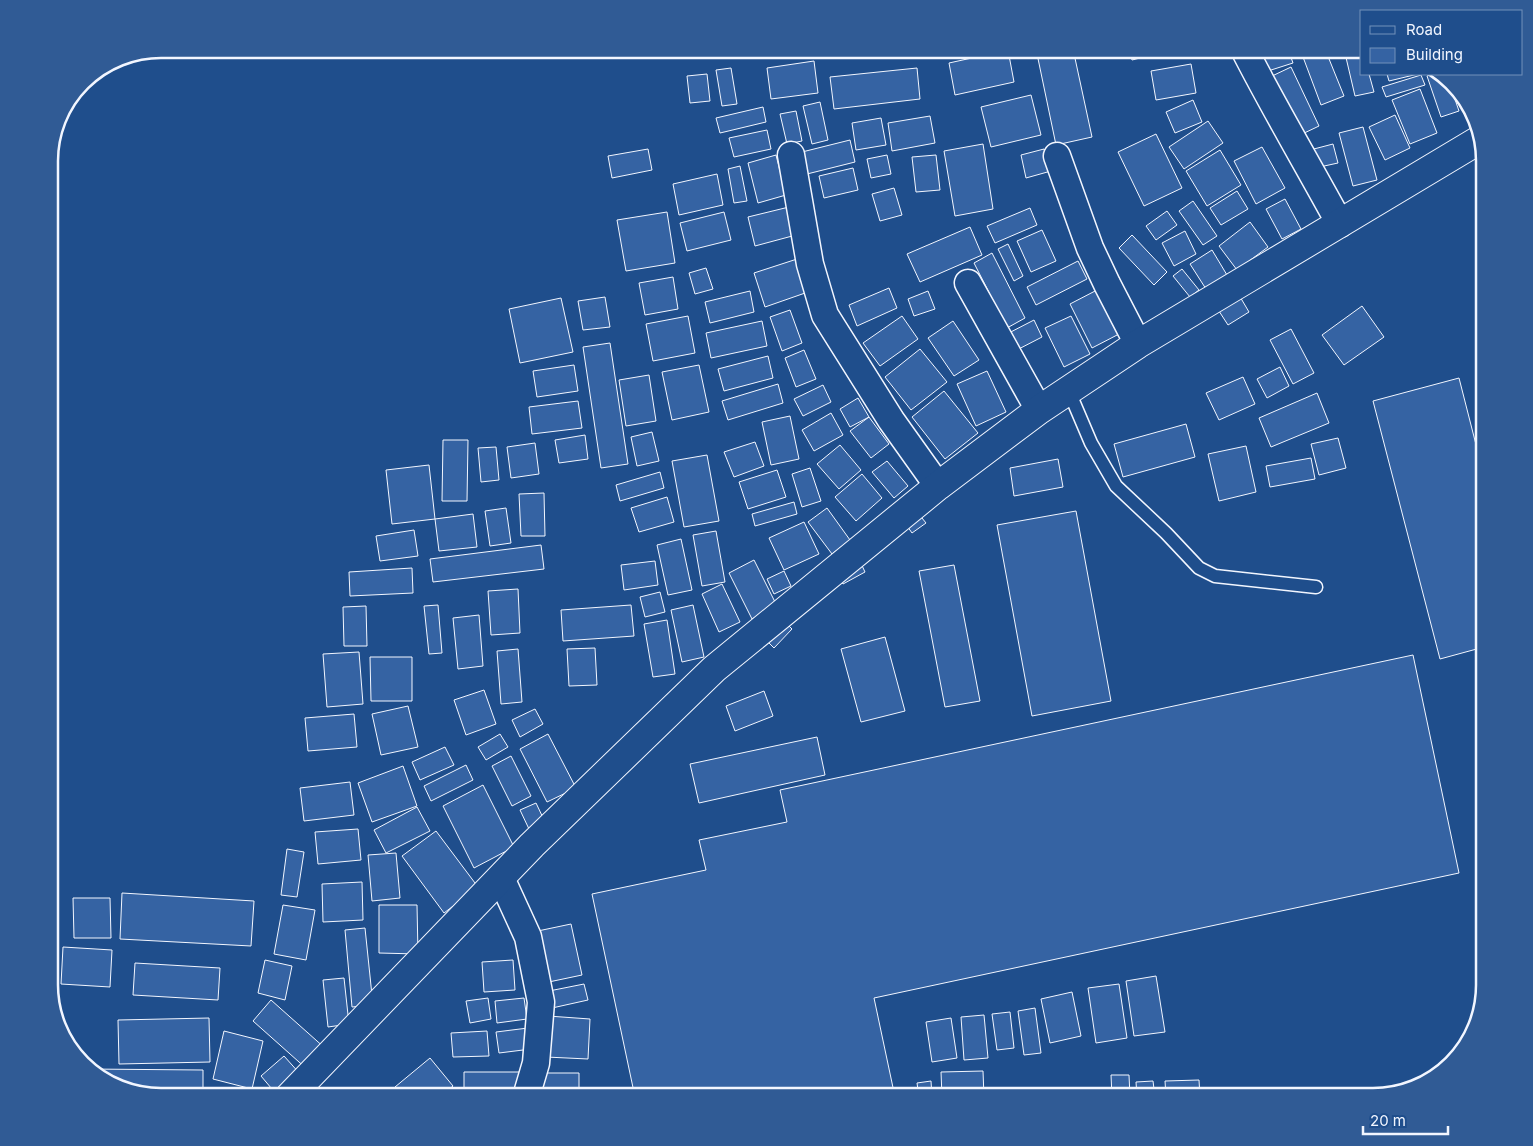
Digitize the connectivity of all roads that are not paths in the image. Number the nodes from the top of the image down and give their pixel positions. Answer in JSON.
{"nodes":[{"id":1,"x":1248,"y":58,"type":"edge"},
{"id":2,"x":1474,"y":143,"type":"edge"},
{"id":3,"x":791,"y":155,"type":"dead end"},
{"id":4,"x":1058,"y":156,"type":"dead end"},
{"id":5,"x":1340,"y":224,"type":"junction"},
{"id":6,"x":968,"y":283,"type":"dead end"},
{"id":7,"x":1138,"y":344,"type":"junction"},
{"id":8,"x":1068,"y":390,"type":"junction"},
{"id":9,"x":1040,"y":410,"type":"junction"},
{"id":10,"x":938,"y":486,"type":"junction"},
{"id":11,"x":1316,"y":587,"type":"dead end"},
{"id":12,"x":500,"y":878,"type":"junction"},
{"id":13,"x":298,"y":1088,"type":"edge"},
{"id":14,"x":529,"y":1088,"type":"edge"}],
"edges":[{"from":1,"to":5,"type":"street"},
{"from":2,"to":5,"type":"main road"},
{"from":3,"to":10,"type":"street"},
{"from":4,"to":7,"type":"street"},
{"from":5,"to":7,"type":"main road"},
{"from":6,"to":9,"type":"street"},
{"from":7,"to":8,"type":"main road"},
{"from":8,"to":9,"type":"main road"},
{"from":8,"to":11,"type":"lane"},
{"from":9,"to":10,"type":"main road"},
{"from":10,"to":12,"type":"main road"},
{"from":12,"to":13,"type":"main road"},
{"from":12,"to":14,"type":"street"}]}
